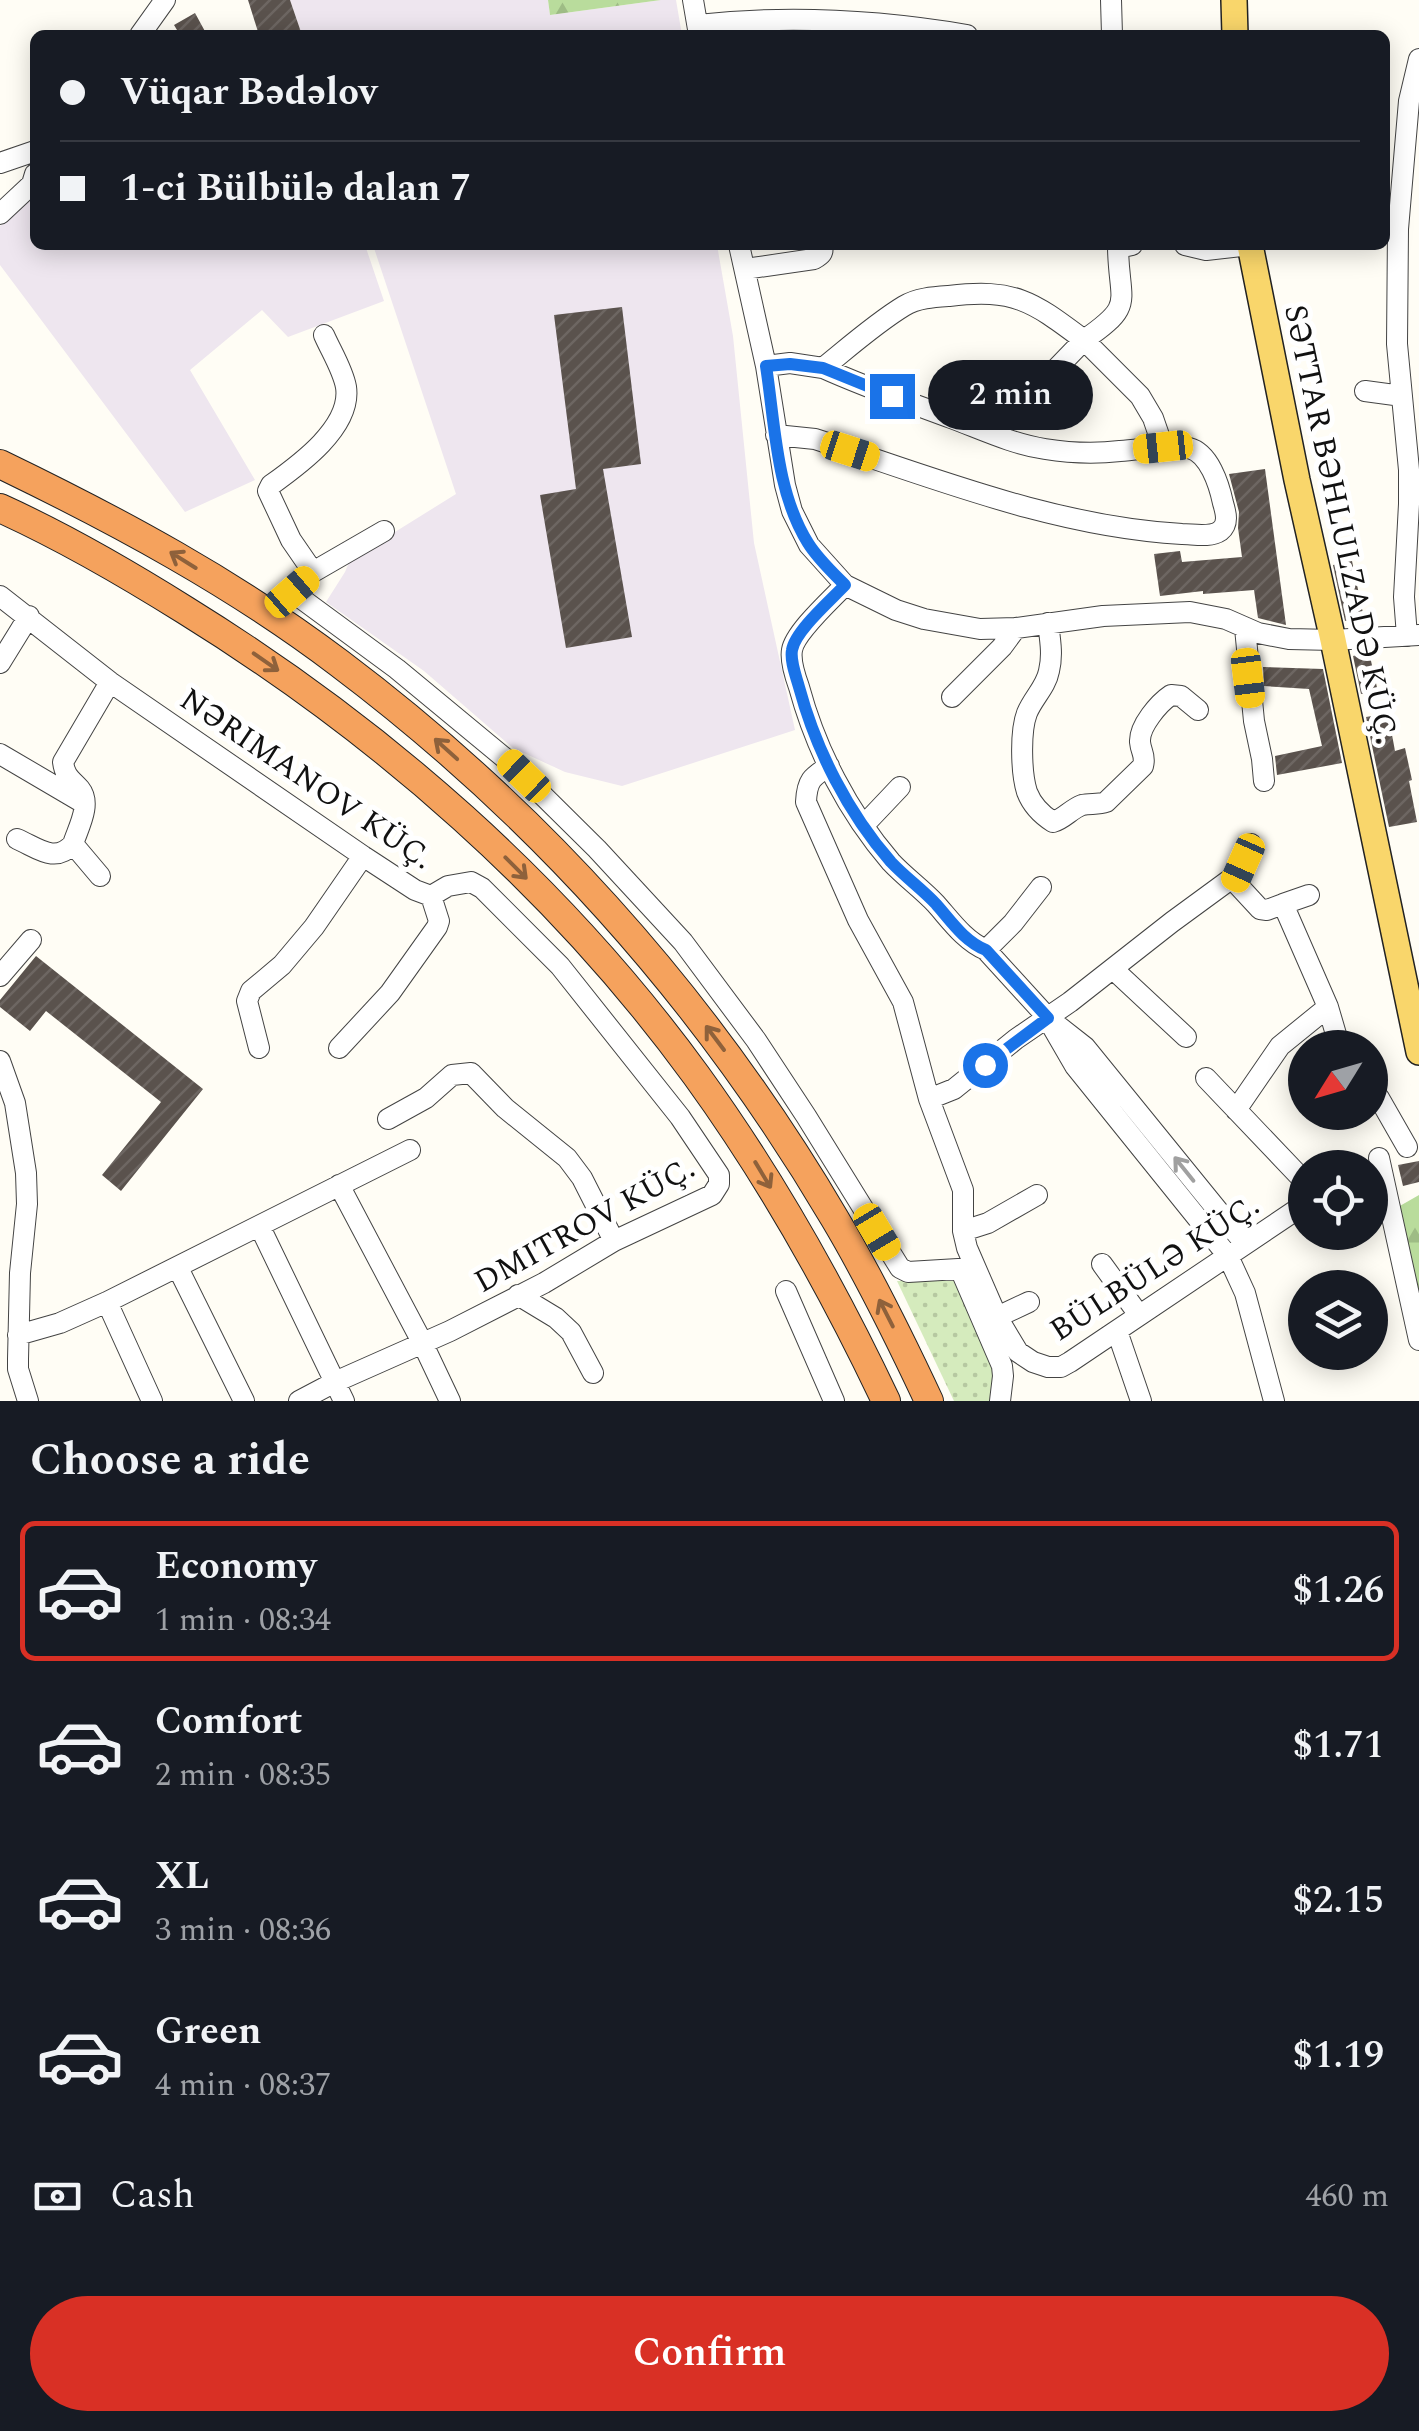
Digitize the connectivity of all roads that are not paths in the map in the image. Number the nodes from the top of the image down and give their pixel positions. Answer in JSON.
{"nodes":[{"id":1,"x":165,"y":0,"type":"edge"},
{"id":2,"x":693,"y":0,"type":"edge"},
{"id":3,"x":1110,"y":0,"type":"edge"},
{"id":4,"x":1234,"y":0,"type":"edge"},
{"id":5,"x":826,"y":10,"type":"edge"},
{"id":6,"x":144,"y":30,"type":"edge"},
{"id":7,"x":698,"y":30,"type":"edge"},
{"id":8,"x":939,"y":30,"type":"edge"},
{"id":9,"x":1112,"y":30,"type":"edge"},
{"id":10,"x":1236,"y":30,"type":"edge"},
{"id":11,"x":1419,"y":59,"type":"edge"},
{"id":12,"x":0,"y":163,"type":"edge"},
{"id":13,"x":30,"y":163,"type":"edge"},
{"id":14,"x":30,"y":186,"type":"edge"},
{"id":15,"x":0,"y":214,"type":"edge"},
{"id":16,"x":740,"y":250,"type":"edge"},
{"id":17,"x":824,"y":250,"type":"edge"},
{"id":18,"x":1122,"y":250,"type":"edge"},
{"id":19,"x":1251,"y":250,"type":"edge"},
{"id":20,"x":745,"y":269,"type":"junction"},
{"id":21,"x":324,"y":335,"type":"dead end"},
{"id":22,"x":1084,"y":340,"type":"junction"},
{"id":23,"x":766,"y":366,"type":"junction"},
{"id":24,"x":823,"y":368,"type":"junction"},
{"id":25,"x":1365,"y":391,"type":"dead end"},
{"id":26,"x":1031,"y":394,"type":"dead end"},
{"id":27,"x":1402,"y":396,"type":"junction"},
{"id":28,"x":776,"y":435,"type":"junction"},
{"id":29,"x":1163,"y":447,"type":"junction"},
{"id":30,"x":0,"y":464,"type":"edge"},
{"id":31,"x":0,"y":508,"type":"edge"},
{"id":32,"x":384,"y":531,"type":"dead end"},
{"id":33,"x":314,"y":572,"type":"junction"},
{"id":34,"x":845,"y":585,"type":"junction"},
{"id":35,"x":292,"y":592,"type":"junction"},
{"id":36,"x":0,"y":596,"type":"edge"},
{"id":37,"x":269,"y":614,"type":"junction"},
{"id":38,"x":29,"y":616,"type":"junction"},
{"id":39,"x":1048,"y":623,"type":"junction"},
{"id":40,"x":1016,"y":628,"type":"junction"},
{"id":41,"x":1245,"y":628,"type":"junction"},
{"id":42,"x":1413,"y":635,"type":"edge"},
{"id":43,"x":1333,"y":640,"type":"junction"},
{"id":44,"x":0,"y":664,"type":"edge"},
{"id":45,"x":110,"y":682,"type":"junction"},
{"id":46,"x":952,"y":698,"type":"dead end"},
{"id":47,"x":1198,"y":710,"type":"dead end"},
{"id":48,"x":0,"y":754,"type":"edge"},
{"id":49,"x":829,"y":766,"type":"junction"},
{"id":50,"x":1264,"y":780,"type":"dead end"},
{"id":51,"x":900,"y":786,"type":"dead end"},
{"id":52,"x":86,"y":805,"type":"junction"},
{"id":53,"x":864,"y":825,"type":"junction"},
{"id":54,"x":17,"y":838,"type":"dead end"},
{"id":55,"x":73,"y":844,"type":"junction"},
{"id":56,"x":1252,"y":844,"type":"dead end"},
{"id":57,"x":363,"y":856,"type":"junction"},
{"id":58,"x":100,"y":876,"type":"dead end"},
{"id":59,"x":1235,"y":882,"type":"junction"},
{"id":60,"x":1041,"y":888,"type":"dead end"},
{"id":61,"x":1310,"y":895,"type":"dead end"},
{"id":62,"x":431,"y":896,"type":"junction"},
{"id":63,"x":1283,"y":904,"type":"junction"},
{"id":64,"x":31,"y":940,"type":"dead end"},
{"id":65,"x":986,"y":950,"type":"junction"},
{"id":66,"x":1112,"y":969,"type":"junction"},
{"id":67,"x":0,"y":976,"type":"edge"},
{"id":68,"x":1328,"y":1007,"type":"junction"},
{"id":69,"x":1048,"y":1018,"type":"junction"},
{"id":70,"x":1335,"y":1030,"type":"edge"},
{"id":71,"x":1186,"y":1036,"type":"dead end"},
{"id":72,"x":258,"y":1048,"type":"dead end"},
{"id":73,"x":339,"y":1048,"type":"dead end"},
{"id":74,"x":1419,"y":1052,"type":"edge"},
{"id":75,"x":0,"y":1061,"type":"edge"},
{"id":76,"x":1206,"y":1078,"type":"dead end"},
{"id":77,"x":928,"y":1099,"type":"junction"},
{"id":78,"x":1236,"y":1110,"type":"junction"},
{"id":79,"x":1388,"y":1112,"type":"edge"},
{"id":80,"x":388,"y":1120,"type":"dead end"},
{"id":81,"x":1413,"y":1146,"type":"edge"},
{"id":82,"x":410,"y":1150,"type":"dead end"},
{"id":83,"x":1388,"y":1156,"type":"edge"},
{"id":84,"x":1288,"y":1164,"type":"edge"},
{"id":85,"x":339,"y":1185,"type":"junction"},
{"id":86,"x":1036,"y":1195,"type":"dead end"},
{"id":87,"x":1288,"y":1215,"type":"edge"},
{"id":88,"x":1388,"y":1226,"type":"edge"},
{"id":89,"x":260,"y":1227,"type":"junction"},
{"id":90,"x":964,"y":1231,"type":"junction"},
{"id":91,"x":614,"y":1240,"type":"junction"},
{"id":92,"x":1236,"y":1250,"type":"junction"},
{"id":93,"x":1102,"y":1264,"type":"dead end"},
{"id":94,"x":178,"y":1268,"type":"junction"},
{"id":95,"x":968,"y":1269,"type":"junction"},
{"id":96,"x":786,"y":1291,"type":"dead end"},
{"id":97,"x":518,"y":1296,"type":"junction"},
{"id":98,"x":107,"y":1302,"type":"junction"},
{"id":99,"x":1029,"y":1302,"type":"dead end"},
{"id":100,"x":1139,"y":1315,"type":"junction"},
{"id":101,"x":997,"y":1318,"type":"junction"},
{"id":102,"x":1116,"y":1331,"type":"junction"},
{"id":103,"x":18,"y":1336,"type":"junction"},
{"id":104,"x":1419,"y":1340,"type":"edge"},
{"id":105,"x":422,"y":1342,"type":"junction"},
{"id":106,"x":9,"y":1354,"type":"edge"},
{"id":107,"x":593,"y":1374,"type":"dead end"},
{"id":108,"x":340,"y":1391,"type":"edge"},
{"id":109,"x":28,"y":1401,"type":"edge"},
{"id":110,"x":152,"y":1401,"type":"edge"},
{"id":111,"x":244,"y":1401,"type":"edge"},
{"id":112,"x":299,"y":1401,"type":"edge"},
{"id":113,"x":450,"y":1401,"type":"edge"},
{"id":114,"x":834,"y":1401,"type":"edge"},
{"id":115,"x":886,"y":1401,"type":"edge"},
{"id":116,"x":929,"y":1401,"type":"edge"},
{"id":117,"x":1000,"y":1401,"type":"edge"},
{"id":118,"x":1142,"y":1401,"type":"edge"},
{"id":119,"x":1274,"y":1401,"type":"edge"}],
"edges":[{"from":1,"to":6,"type":"street"},
{"from":2,"to":7,"type":"street"},
{"from":3,"to":9,"type":"street"},
{"from":4,"to":10,"type":"main road"},
{"from":5,"to":7,"type":"street"},
{"from":5,"to":8,"type":"street"},
{"from":11,"to":27,"type":"street"},
{"from":12,"to":13,"type":"street"},
{"from":14,"to":15,"type":"street"},
{"from":16,"to":20,"type":"street"},
{"from":17,"to":20,"type":"street"},
{"from":18,"to":22,"type":"street"},
{"from":19,"to":43,"type":"main road","name":"SƏTTAR BƏHLULZADƏ KÜÇ."},
{"from":20,"to":23,"type":"street"},
{"from":21,"to":33,"type":"street"},
{"from":22,"to":24,"type":"street"},
{"from":22,"to":26,"type":"street"},
{"from":22,"to":29,"type":"street"},
{"from":23,"to":24,"type":"street"},
{"from":23,"to":28,"type":"street"},
{"from":24,"to":29,"type":"street"},
{"from":25,"to":27,"type":"street"},
{"from":27,"to":42,"type":"street"},
{"from":28,"to":29,"type":"street"},
{"from":28,"to":34,"type":"street"},
{"from":37,"to":30,"type":"highway","one_way":true},
{"from":31,"to":115,"type":"highway","one_way":true},
{"from":32,"to":33,"type":"street"},
{"from":33,"to":35,"type":"street"},
{"from":34,"to":40,"type":"street"},
{"from":34,"to":49,"type":"street"},
{"from":35,"to":37,"type":"street"},
{"from":35,"to":95,"type":"street"},
{"from":36,"to":38,"type":"street","name":"NƏRIMANOV KÜÇ."},
{"from":116,"to":37,"type":"highway","one_way":true},
{"from":38,"to":44,"type":"street"},
{"from":38,"to":45,"type":"street","name":"NƏRIMANOV KÜÇ."},
{"from":39,"to":40,"type":"street"},
{"from":39,"to":41,"type":"street"},
{"from":39,"to":47,"type":"street"},
{"from":40,"to":46,"type":"street"},
{"from":41,"to":43,"type":"street"},
{"from":41,"to":50,"type":"street"},
{"from":42,"to":43,"type":"street"},
{"from":43,"to":74,"type":"main road","name":"SƏTTAR BƏHLULZADƏ KÜÇ."},
{"from":45,"to":52,"type":"street"},
{"from":45,"to":57,"type":"street","name":"NƏRIMANOV KÜÇ."},
{"from":48,"to":52,"type":"street"},
{"from":49,"to":53,"type":"street"},
{"from":49,"to":77,"type":"street","name":"BÜLBÜLƏ KÜÇ."},
{"from":51,"to":53,"type":"street"},
{"from":52,"to":55,"type":"street"},
{"from":53,"to":65,"type":"street"},
{"from":54,"to":55,"type":"street"},
{"from":55,"to":58,"type":"street"},
{"from":56,"to":59,"type":"street"},
{"from":57,"to":62,"type":"street","name":"NƏRIMANOV KÜÇ."},
{"from":57,"to":72,"type":"street"},
{"from":59,"to":63,"type":"street"},
{"from":59,"to":66,"type":"street"},
{"from":60,"to":65,"type":"street"},
{"from":61,"to":63,"type":"street"},
{"from":62,"to":73,"type":"street","name":"NƏRIMANOV KÜÇ."},
{"from":62,"to":91,"type":"street","name":"DMITROV KÜÇ."},
{"from":63,"to":68,"type":"street"},
{"from":64,"to":67,"type":"street"},
{"from":65,"to":69,"type":"street"},
{"from":66,"to":69,"type":"street"},
{"from":66,"to":71,"type":"street"},
{"from":68,"to":70,"type":"street"},
{"from":68,"to":78,"type":"street"},
{"from":69,"to":77,"type":"street"},
{"from":69,"to":92,"type":"street"},
{"from":75,"to":103,"type":"street"},
{"from":76,"to":78,"type":"street"},
{"from":77,"to":90,"type":"street","name":"BÜLBÜLƏ KÜÇ."},
{"from":78,"to":84,"type":"street"},
{"from":79,"to":81,"type":"street"},
{"from":80,"to":91,"type":"street"},
{"from":81,"to":83,"type":"street"},
{"from":82,"to":85,"type":"street"},
{"from":85,"to":89,"type":"street"},
{"from":85,"to":105,"type":"street"},
{"from":86,"to":90,"type":"street"},
{"from":87,"to":92,"type":"street","name":"BÜLBÜLƏ KÜÇ."},
{"from":88,"to":104,"type":"street"},
{"from":89,"to":94,"type":"street"},
{"from":89,"to":108,"type":"street"},
{"from":90,"to":95,"type":"street","name":"BÜLBÜLƏ KÜÇ."},
{"from":91,"to":97,"type":"street","name":"DMITROV KÜÇ."},
{"from":92,"to":100,"type":"street","name":"BÜLBÜLƏ KÜÇ."},
{"from":92,"to":119,"type":"street"},
{"from":93,"to":100,"type":"street"},
{"from":94,"to":98,"type":"street"},
{"from":94,"to":111,"type":"street"},
{"from":95,"to":101,"type":"street","name":"BÜLBÜLƏ KÜÇ."},
{"from":95,"to":117,"type":"street"},
{"from":96,"to":114,"type":"street"},
{"from":97,"to":105,"type":"street","name":"DMITROV KÜÇ."},
{"from":97,"to":107,"type":"street"},
{"from":98,"to":103,"type":"street"},
{"from":98,"to":110,"type":"street"},
{"from":99,"to":101,"type":"street"},
{"from":100,"to":102,"type":"street","name":"BÜLBÜLƏ KÜÇ."},
{"from":101,"to":102,"type":"street","name":"BÜLBÜLƏ KÜÇ."},
{"from":102,"to":118,"type":"street"},
{"from":103,"to":106,"type":"street"},
{"from":105,"to":108,"type":"street","name":"DMITROV KÜÇ."},
{"from":105,"to":113,"type":"street"},
{"from":106,"to":109,"type":"street"},
{"from":108,"to":112,"type":"street","name":"DMITROV KÜÇ."}]}
